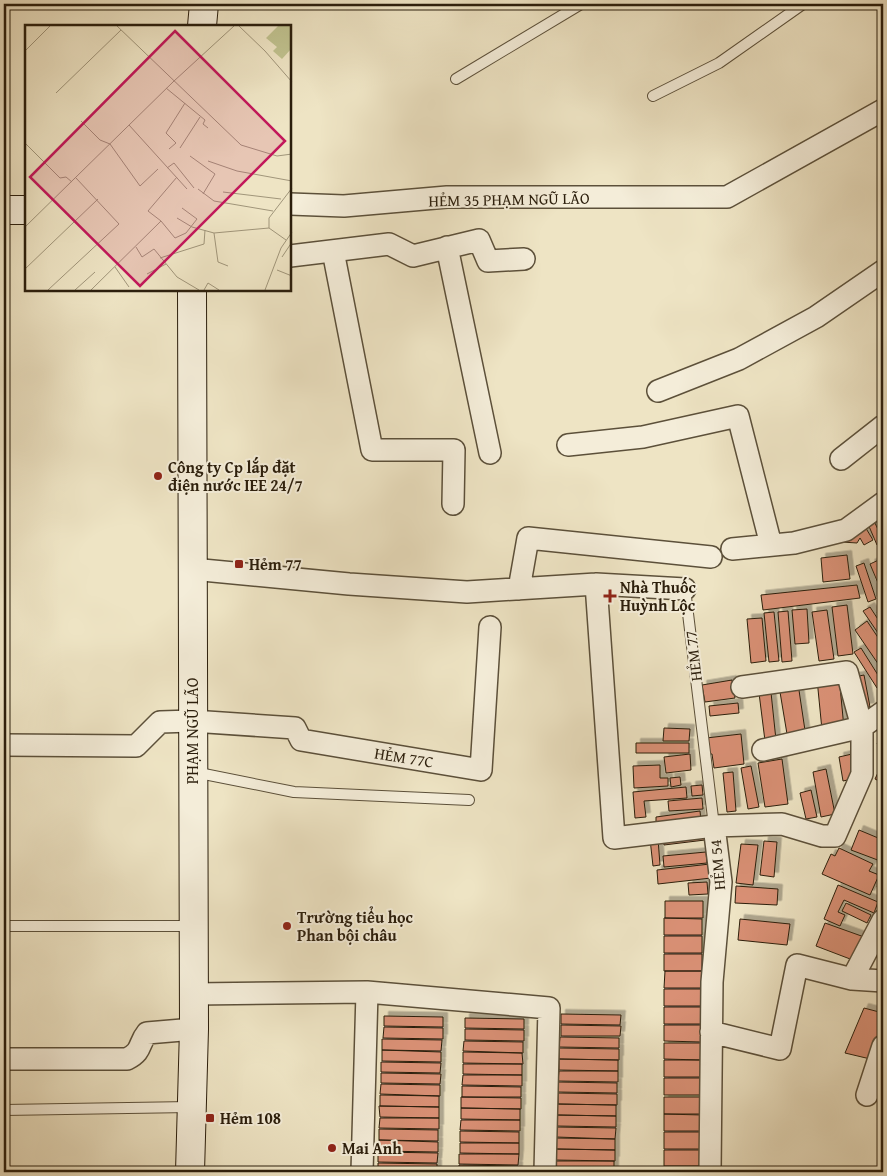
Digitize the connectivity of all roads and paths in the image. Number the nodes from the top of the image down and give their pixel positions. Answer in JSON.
{"nodes":[{"id":1,"x":204,"y":4,"type":"edge"},
{"id":2,"x":581,"y":4,"type":"edge"},
{"id":3,"x":803,"y":4,"type":"edge"},
{"id":4,"x":202,"y":25,"type":"edge"},
{"id":5,"x":456,"y":79,"type":"dead end"},
{"id":6,"x":653,"y":96,"type":"dead end"},
{"id":7,"x":883,"y":110,"type":"edge"},
{"id":8,"x":291,"y":204,"type":"edge"},
{"id":9,"x":4,"y":210,"type":"edge"},
{"id":10,"x":25,"y":210,"type":"edge"},
{"id":11,"x":447,"y":248,"type":"junction"},
{"id":12,"x":333,"y":252,"type":"junction"},
{"id":13,"x":291,"y":256,"type":"edge"},
{"id":14,"x":524,"y":259,"type":"dead end"},
{"id":15,"x":883,"y":271,"type":"edge"},
{"id":16,"x":192,"y":291,"type":"edge"},
{"id":17,"x":658,"y":391,"type":"dead end"},
{"id":18,"x":883,"y":426,"type":"edge"},
{"id":19,"x":568,"y":445,"type":"dead end"},
{"id":20,"x":490,"y":453,"type":"dead end"},
{"id":21,"x":841,"y":459,"type":"dead end"},
{"id":22,"x":883,"y":503,"type":"edge"},
{"id":23,"x":453,"y":504,"type":"dead end"},
{"id":24,"x":771,"y":545,"type":"junction"},
{"id":25,"x":732,"y":549,"type":"dead end"},
{"id":26,"x":711,"y":557,"type":"dead end"},
{"id":27,"x":192,"y":569,"type":"junction"},
{"id":28,"x":596,"y":584,"type":"junction"},
{"id":29,"x":519,"y":589,"type":"junction"},
{"id":30,"x":685,"y":589,"type":"joint"},
{"id":31,"x":490,"y":627,"type":"dead end"},
{"id":32,"x":742,"y":687,"type":"dead end"},
{"id":33,"x":883,"y":712,"type":"edge"},
{"id":34,"x":192,"y":721,"type":"junction"},
{"id":35,"x":862,"y":727,"type":"junction"},
{"id":36,"x":4,"y":745,"type":"edge"},
{"id":37,"x":763,"y":750,"type":"dead end"},
{"id":38,"x":192,"y":772,"type":"junction"},
{"id":39,"x":469,"y":800,"type":"dead end"},
{"id":40,"x":714,"y":826,"type":"junction"},
{"id":41,"x":883,"y":920,"type":"edge"},
{"id":42,"x":4,"y":926,"type":"edge"},
{"id":43,"x":192,"y":926,"type":"junction"},
{"id":44,"x":852,"y":980,"type":"junction"},
{"id":45,"x":883,"y":981,"type":"edge"},
{"id":46,"x":367,"y":992,"type":"junction"},
{"id":47,"x":194,"y":994,"type":"junction"},
{"id":48,"x":194,"y":1029,"type":"junction"},
{"id":49,"x":711,"y":1032,"type":"junction"},
{"id":50,"x":883,"y":1046,"type":"edge"},
{"id":51,"x":4,"y":1059,"type":"edge"},
{"id":52,"x":868,"y":1095,"type":"dead end"},
{"id":53,"x":191,"y":1107,"type":"junction"},
{"id":54,"x":4,"y":1110,"type":"edge"},
{"id":55,"x":190,"y":1172,"type":"edge"},
{"id":56,"x":362,"y":1172,"type":"edge"},
{"id":57,"x":545,"y":1172,"type":"edge"},
{"id":58,"x":710,"y":1172,"type":"edge"}],
"edges":[{"from":1,"to":4,"type":"street"},
{"from":2,"to":5,"type":"lane"},
{"from":3,"to":6,"type":"lane"},
{"from":7,"to":8,"type":"street","name":"HẺM 35 PHẠM NGŨ LÃO"},
{"from":9,"to":10,"type":"street"},
{"from":11,"to":12,"type":"street"},
{"from":11,"to":14,"type":"street"},
{"from":11,"to":20,"type":"street"},
{"from":12,"to":13,"type":"street"},
{"from":12,"to":23,"type":"street"},
{"from":15,"to":17,"type":"street"},
{"from":16,"to":27,"type":"street","name":"PHẠM NGŨ LÃO"},
{"from":18,"to":21,"type":"street"},
{"from":19,"to":24,"type":"street"},
{"from":22,"to":24,"type":"street"},
{"from":24,"to":25,"type":"street"},
{"from":26,"to":29,"type":"street"},
{"from":27,"to":29,"type":"street","name":"HẺM 77"},
{"from":27,"to":34,"type":"street","name":"PHẠM NGŨ LÃO"},
{"from":28,"to":29,"type":"street","name":"HẺM 77"},
{"from":28,"to":30,"type":"street","name":"HẺM 77"},
{"from":28,"to":40,"type":"street"},
{"from":30,"to":40,"type":"lane","name":"HẺM 77"},
{"from":31,"to":34,"type":"street","name":"HẺM 77C"},
{"from":32,"to":35,"type":"street"},
{"from":33,"to":35,"type":"street"},
{"from":34,"to":36,"type":"street"},
{"from":34,"to":38,"type":"street","name":"PHẠM NGŨ LÃO"},
{"from":35,"to":37,"type":"street"},
{"from":35,"to":40,"type":"street","name":"HẺM 54"},
{"from":38,"to":39,"type":"lane"},
{"from":38,"to":43,"type":"street","name":"PHẠM NGŨ LÃO"},
{"from":40,"to":49,"type":"street","name":"HẺM 54"},
{"from":41,"to":44,"type":"street"},
{"from":42,"to":43,"type":"lane"},
{"from":43,"to":47,"type":"street","name":"PHẠM NGŨ LÃO"},
{"from":44,"to":45,"type":"street"},
{"from":44,"to":49,"type":"street"},
{"from":46,"to":47,"type":"street"},
{"from":46,"to":56,"type":"street"},
{"from":46,"to":57,"type":"street"},
{"from":47,"to":48,"type":"street","name":"PHẠM NGŨ LÃO"},
{"from":48,"to":51,"type":"street"},
{"from":48,"to":53,"type":"street","name":"PHẠM NGŨ LÃO"},
{"from":49,"to":58,"type":"street","name":"HẺM 54"},
{"from":50,"to":52,"type":"street"},
{"from":53,"to":54,"type":"lane"},
{"from":53,"to":55,"type":"street","name":"PHẠM NGŨ LÃO"}]}
